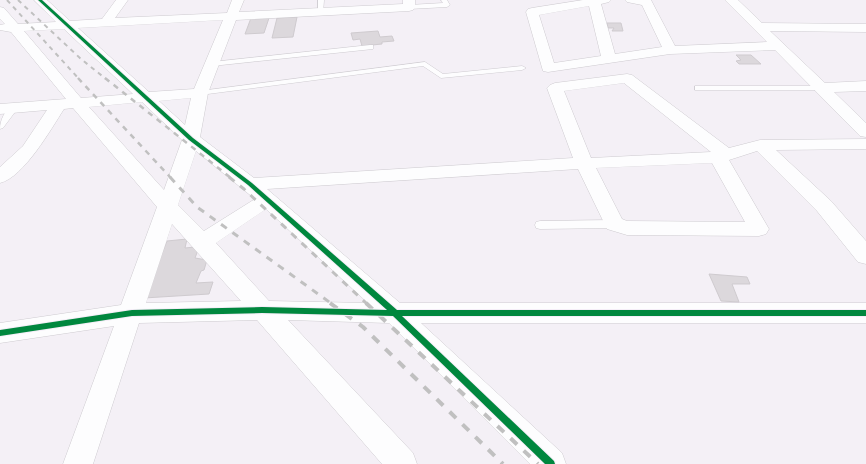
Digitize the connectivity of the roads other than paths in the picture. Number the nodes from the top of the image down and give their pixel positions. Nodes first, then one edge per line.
1 (40, 0) edge
2 (122, 0) edge
3 (238, 0) edge
4 (444, 0) edge
5 (631, 0) edge
6 (731, 0) edge
7 (599, 1) edge
8 (409, 3) edge
9 (321, 6) edge
10 (0, 11) edge
11 (232, 17) junction
12 (106, 23) junction
13 (68, 25) junction
14 (759, 27) junction
15 (7, 28) edge
16 (866, 28) edge
17 (778, 46) junction
18 (370, 47) dead end
19 (670, 50) junction
20 (609, 59) junction
21 (212, 64) junction
22 (522, 68) dead end
23 (866, 86) edge
24 (698, 88) dead end
25 (821, 88) junction
26 (200, 93) junction
27 (146, 98) junction
28 (67, 103) junction
29 (7, 108) edge
30 (0, 126) edge
31 (866, 132) edge
32 (191, 139) junction
33 (866, 144) edge
34 (760, 145) junction
35 (722, 156) junction
36 (584, 163) junction
37 (0, 177) edge
38 (250, 184) junction
39 (268, 199) junction
40 (167, 208) junction
41 (614, 224) junction
42 (540, 225) dead end
43 (202, 242) junction
44 (866, 256) edge
45 (262, 310) junction
46 (132, 313) junction
47 (395, 313) junction
48 (866, 313) edge
49 (0, 333) edge
50 (78, 464) edge
51 (402, 464) edge
52 (551, 464) edge

1 - 13 street
2 - 12 street
3 - 11 street
4 - 8 lane
5 - 19 street
6 - 14 street
7 - 20 street
7 - 20 street
8 - 9 street
9 - 11 street
10 - 15 street
11 - 12 street
11 - 21 street
12 - 13 street
13 - 15 street
13 - 27 street
14 - 16 street
14 - 17 street
15 - 28 street
17 - 19 street
17 - 25 street
18 - 21 lane
19 - 20 street
21 - 26 street
22 - 26 lane
23 - 25 street
24 - 25 lane
25 - 31 street
26 - 27 street
26 - 32 street
27 - 28 street
27 - 32 street
28 - 29 street
28 - 37 street
28 - 40 street
29 - 30 lane
32 - 38 street
32 - 40 street
33 - 34 street
34 - 35 street
34 - 44 street
35 - 36 street
35 - 36 street
35 - 41 street
36 - 38 street
36 - 41 street
38 - 39 street
39 - 43 street
39 - 47 street
40 - 43 street
40 - 46 street
41 - 42 lane
43 - 45 street
45 - 46 street
45 - 47 street
45 - 51 street
46 - 49 street
46 - 50 street
47 - 48 street
47 - 52 street

